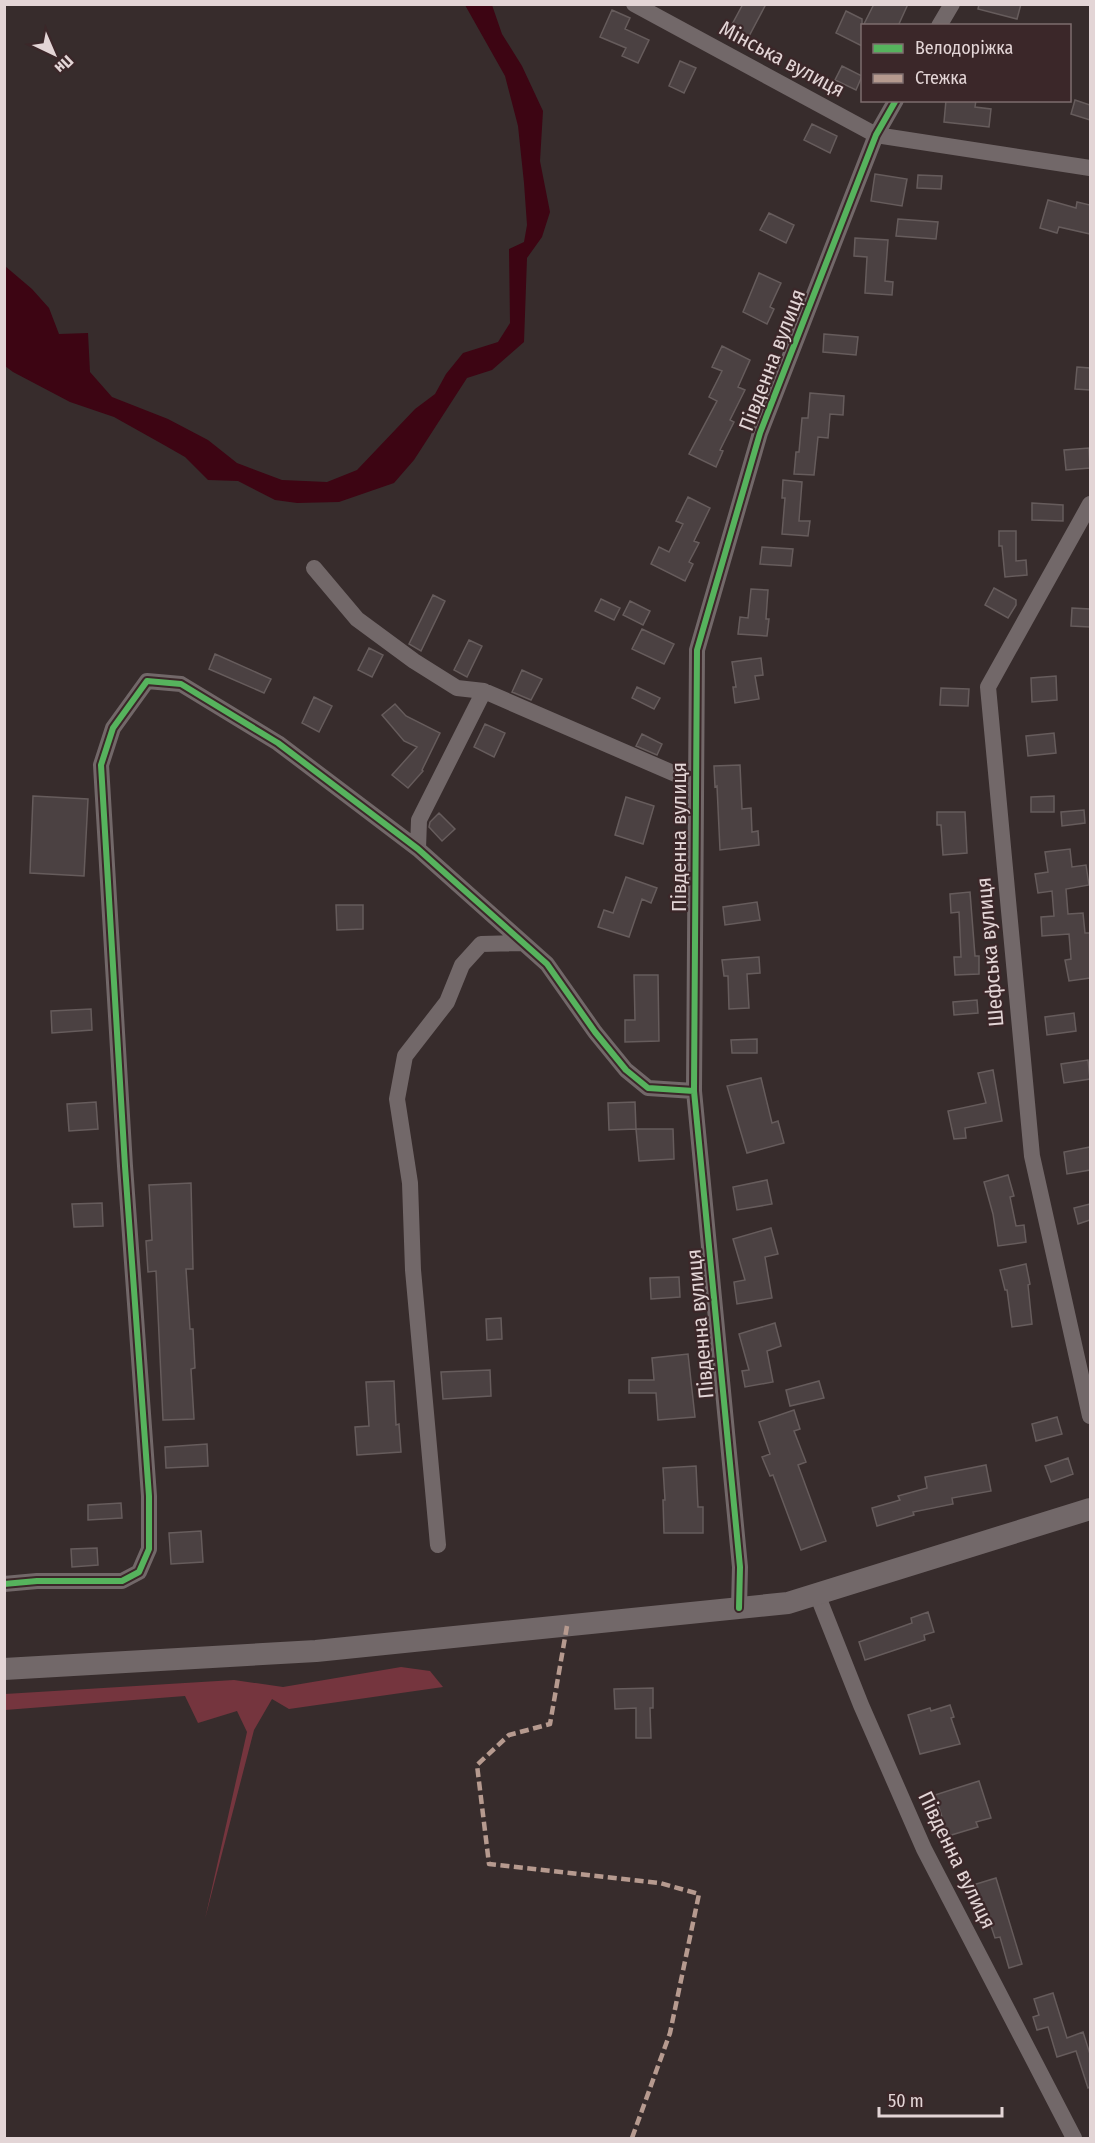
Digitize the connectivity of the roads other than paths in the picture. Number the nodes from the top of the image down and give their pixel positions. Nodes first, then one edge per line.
1 (634, 4) edge
2 (952, 4) edge
3 (940, 24) edge
4 (895, 102) edge
5 (876, 135) junction
6 (1090, 168) edge
7 (1090, 504) edge
8 (314, 568) dead end
9 (484, 691) junction
10 (696, 783) junction
11 (417, 849) junction
12 (524, 943) junction
13 (694, 1091) junction
14 (1090, 1416) edge
15 (1090, 1509) edge
16 (438, 1545) dead end
17 (4, 1584) edge
18 (817, 1594) junction
19 (739, 1608) junction
20 (4, 1669) edge
21 (1074, 2139) edge

1 - 5 street, Мінська вулиця
2 - 3 street
4 - 5 street, Південна вулиця
5 - 6 street, Мінська вулиця
5 - 10 street, Південна вулиця
7 - 14 street, Шефська вулиця
8 - 9 street
9 - 10 street
9 - 11 street
10 - 13 street, Південна вулиця
11 - 12 street
11 - 17 street
12 - 13 street
12 - 16 street
13 - 19 street, Південна вулиця
15 - 18 street
18 - 19 street
18 - 21 street, Південна вулиця
19 - 20 street

